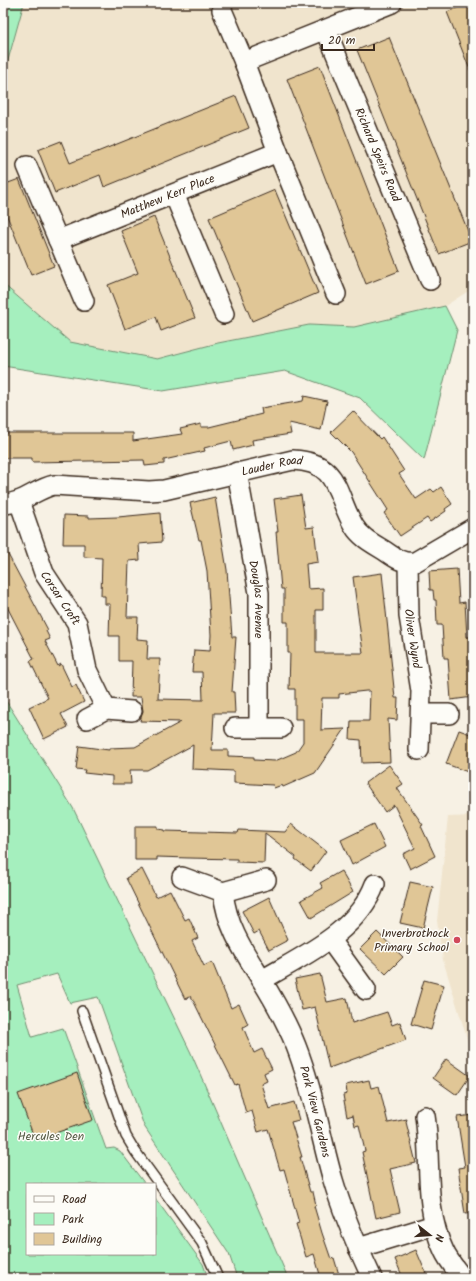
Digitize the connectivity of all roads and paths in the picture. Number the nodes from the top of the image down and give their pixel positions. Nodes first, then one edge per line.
1 (392, 3) edge
2 (222, 10) dead end
3 (326, 30) junction
4 (244, 62) junction
5 (278, 152) junction
6 (27, 166) dead end
7 (174, 194) junction
8 (58, 240) junction
9 (430, 280) dead end
10 (336, 294) dead end
11 (84, 301) dead end
12 (224, 314) dead end
13 (237, 472) junction
14 (11, 502) edge
15 (473, 528) edge
16 (408, 563) junction
17 (106, 709) junction
18 (132, 711) dead end
19 (421, 714) junction
20 (449, 714) dead end
21 (86, 720) dead end
22 (235, 728) dead end
23 (258, 728) junction
24 (281, 728) dead end
25 (420, 750) dead end
26 (182, 877) dead end
27 (266, 880) dead end
28 (375, 884) dead end
29 (223, 892) junction
30 (330, 940) junction
31 (262, 980) junction
32 (366, 990) dead end
33 (82, 1011) dead end
34 (425, 1116) dead end
35 (434, 1226) junction
36 (358, 1248) junction
37 (461, 1276) dead end
38 (218, 1278) edge
39 (372, 1278) edge

1 - 3 street
2 - 4 street
3 - 4 street
3 - 9 street, Richard Speirs Road
4 - 5 street
5 - 7 street, Matthew Kerr Place
5 - 10 street
6 - 8 street
7 - 8 street, Matthew Kerr Place
7 - 12 street
8 - 11 street
13 - 14 street, Lauder Road
13 - 16 street, Lauder Road
13 - 23 street, Douglas Avenue
14 - 17 street, Corsar Croft
15 - 16 street
16 - 19 street, Oliver Wynd
17 - 18 street
17 - 21 street
19 - 20 street
19 - 25 street, Oliver Wynd
22 - 23 street
23 - 24 street
26 - 29 street
27 - 29 street
28 - 30 street
29 - 31 street, Park View Gardens
30 - 31 street
30 - 32 street
31 - 36 street, Park View Gardens
33 - 38 lane
34 - 35 street
35 - 36 street
35 - 37 street
36 - 39 street, Park View Gardens

